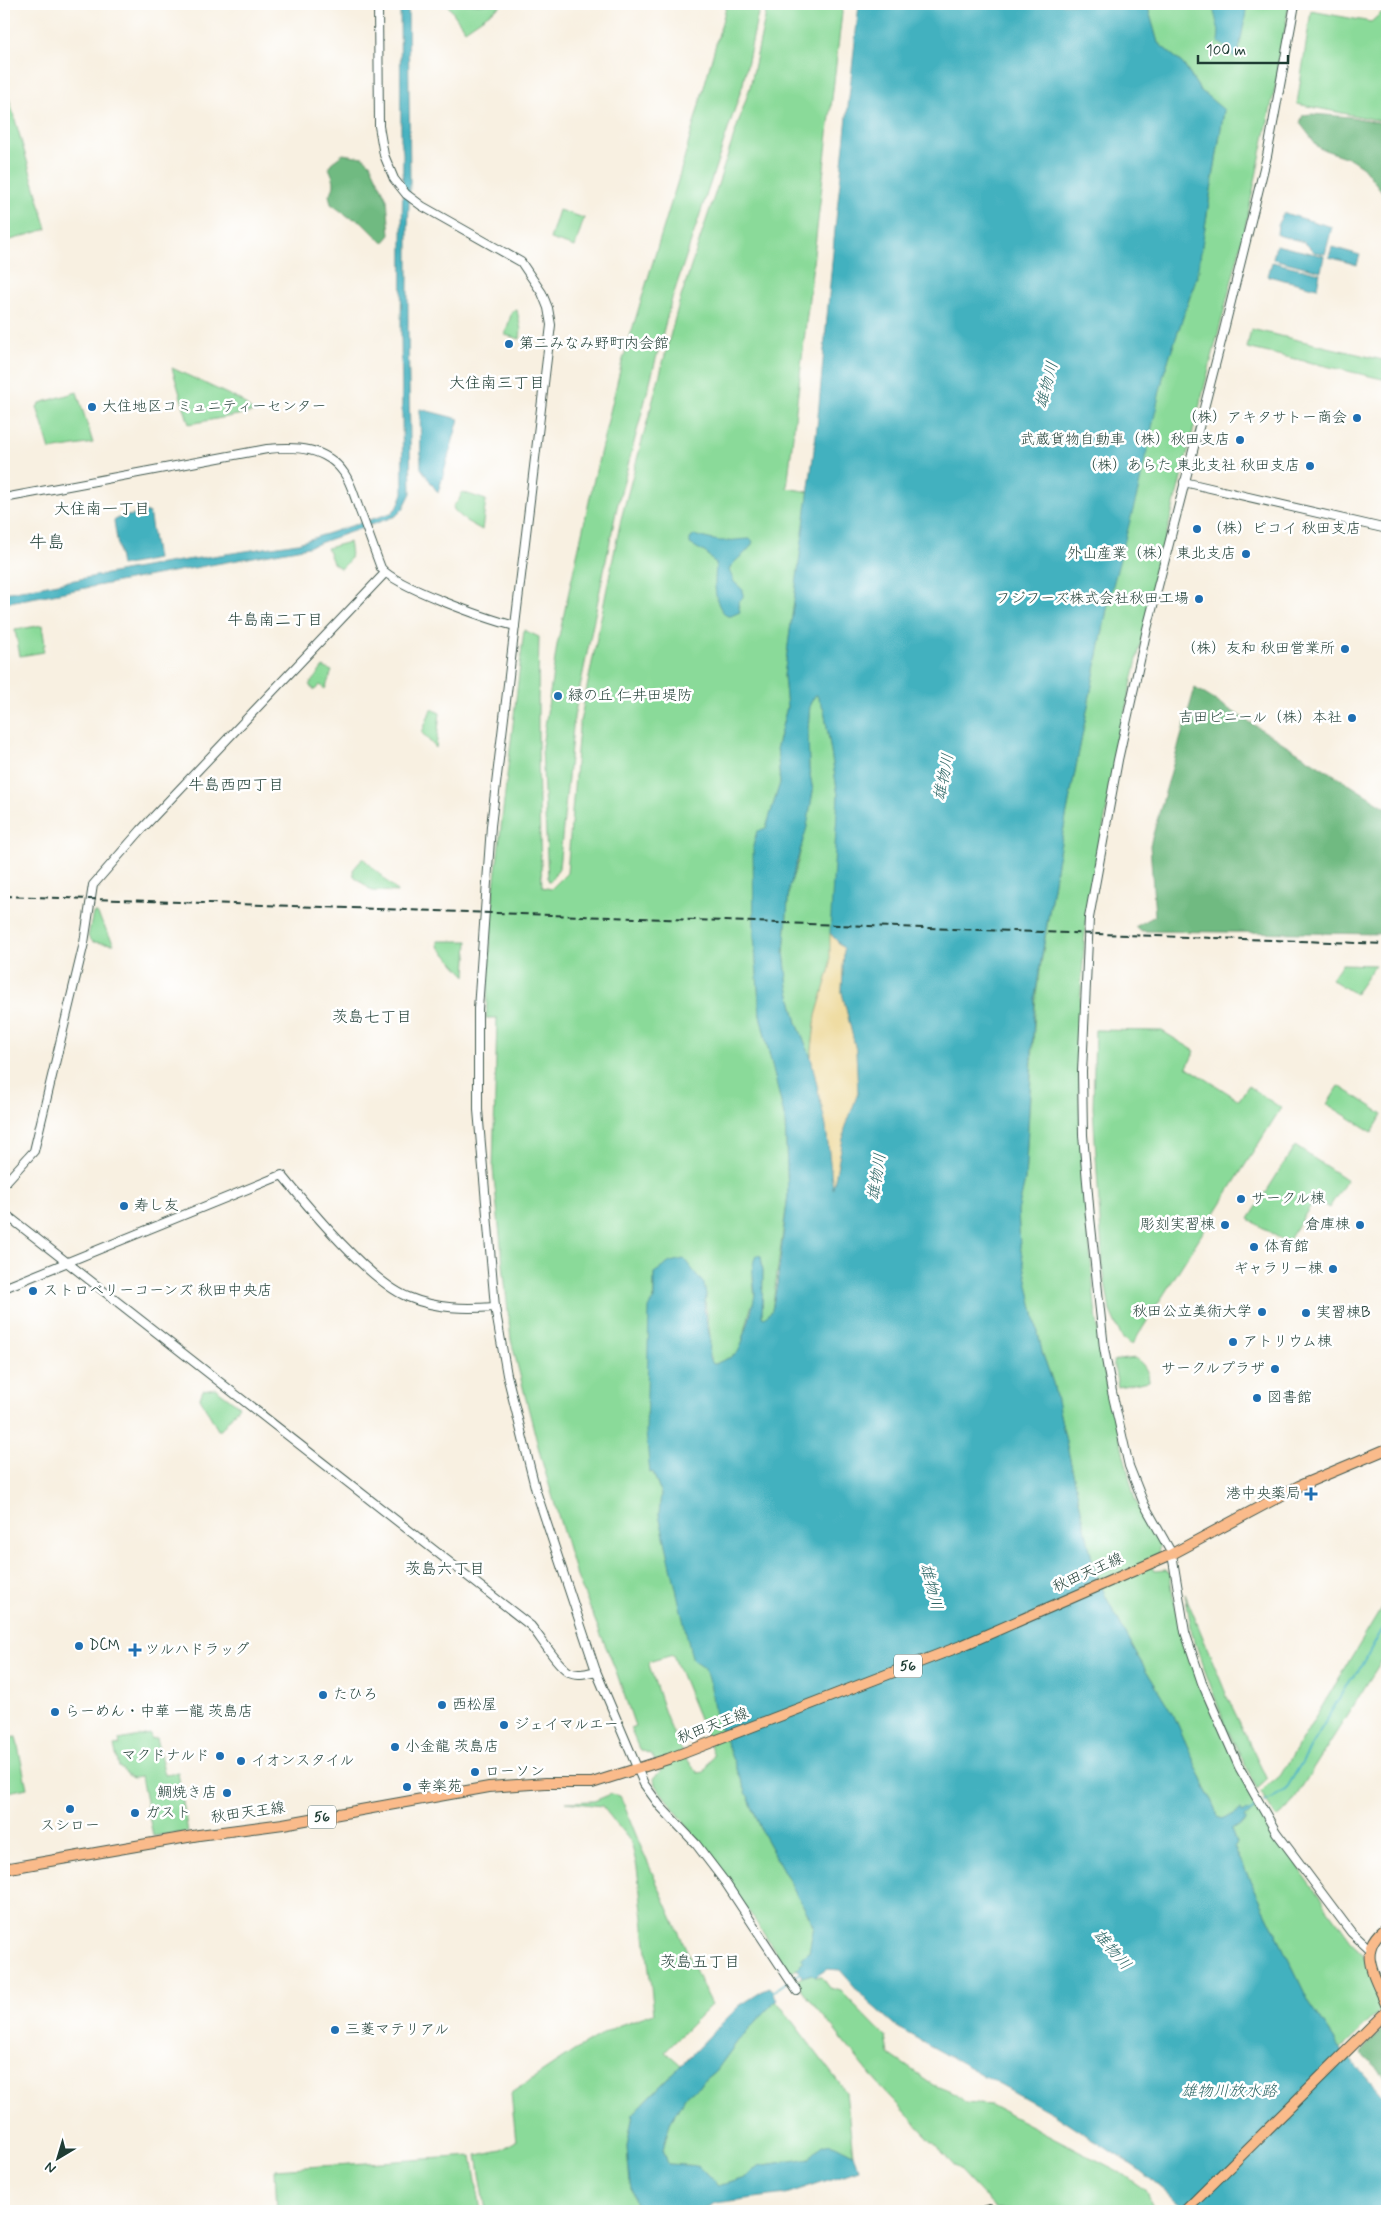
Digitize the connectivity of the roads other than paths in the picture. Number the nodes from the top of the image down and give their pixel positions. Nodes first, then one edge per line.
1 (378, 4) edge
2 (1295, 4) edge
3 (1184, 482) junction
4 (4, 498) edge
5 (1387, 529) edge
6 (385, 573) junction
7 (515, 626) junction
8 (4, 1184) edge
9 (4, 1213) edge
10 (65, 1262) junction
11 (4, 1288) edge
12 (495, 1307) junction
13 (1387, 1449) edge
14 (1172, 1554) junction
15 (596, 1671) junction
16 (639, 1769) junction
17 (4, 1869) edge
18 (1387, 1927) edge
19 (1369, 1949) junction
20 (797, 1992) dead end
21 (1386, 2011) edge
22 (985, 2211) edge
23 (993, 2211) edge
24 (1185, 2211) edge

1 - 7 street
2 - 3 street
3 - 5 street
3 - 14 street
4 - 6 street
6 - 7 street
6 - 8 street
7 - 12 street
9 - 10 street
10 - 11 street
10 - 12 street
10 - 15 street
12 - 15 street
13 - 14 main road, 秋田天王線 / 56
14 - 16 main road, 秋田天王線 / 56
14 - 19 street
15 - 16 street
16 - 17 main road, 秋田天王線 / 56
16 - 20 street
18 - 19 main road
19 - 21 main road
21 - 24 main road
22 - 23 main road

